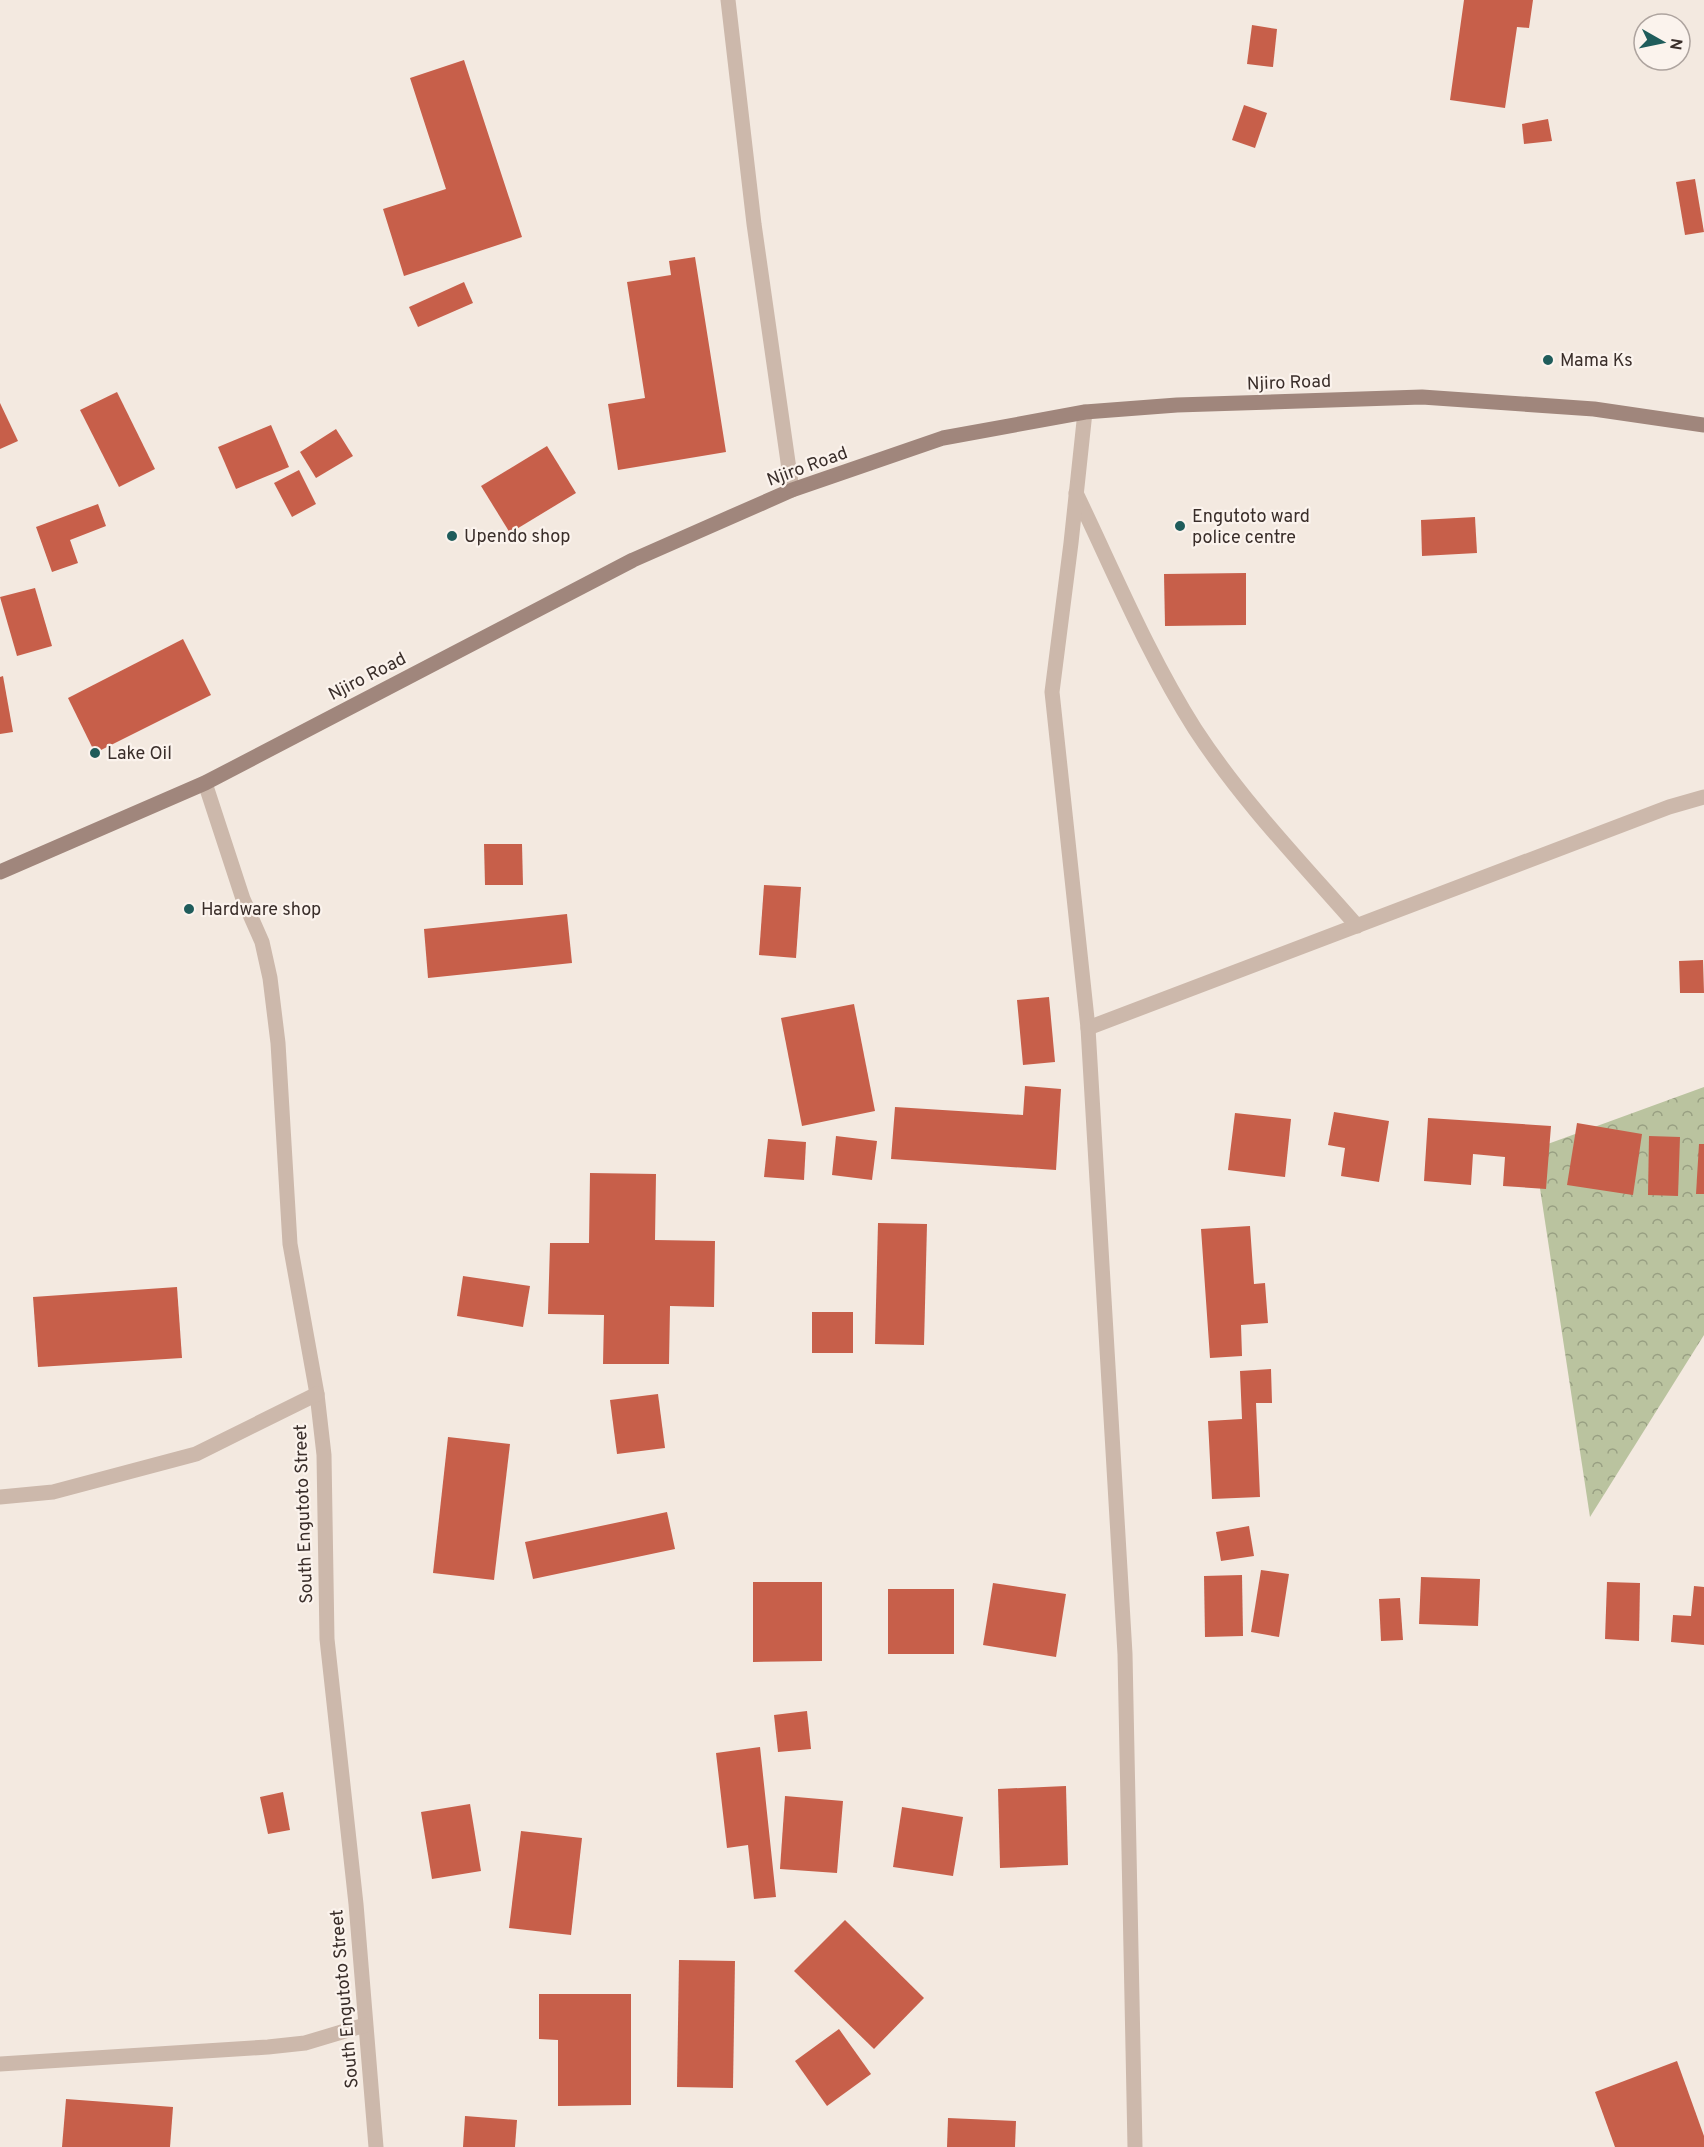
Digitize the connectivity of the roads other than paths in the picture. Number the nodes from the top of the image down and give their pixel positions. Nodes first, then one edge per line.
1 (728, 0) edge
2 (1085, 412) junction
3 (1704, 425) edge
4 (792, 490) junction
5 (1076, 493) junction
6 (205, 783) junction
7 (1704, 797) edge
8 (0, 872) edge
9 (1357, 926) junction
10 (1088, 1028) junction
11 (317, 1394) junction
12 (0, 1497) edge
13 (365, 2025) junction
14 (0, 2064) edge
15 (376, 2147) edge
16 (1135, 2147) edge

1 - 4 street
2 - 3 street, Njiro Road
2 - 4 street, Njiro Road
2 - 5 street
4 - 6 street, Njiro Road
5 - 9 street
5 - 10 street
6 - 8 street, Njiro Road
6 - 11 street, South Engutoto Street
7 - 9 street
9 - 10 street
10 - 16 street
11 - 12 street
11 - 13 street, South Engutoto Street
13 - 14 street
13 - 15 street, South Engutoto Street

